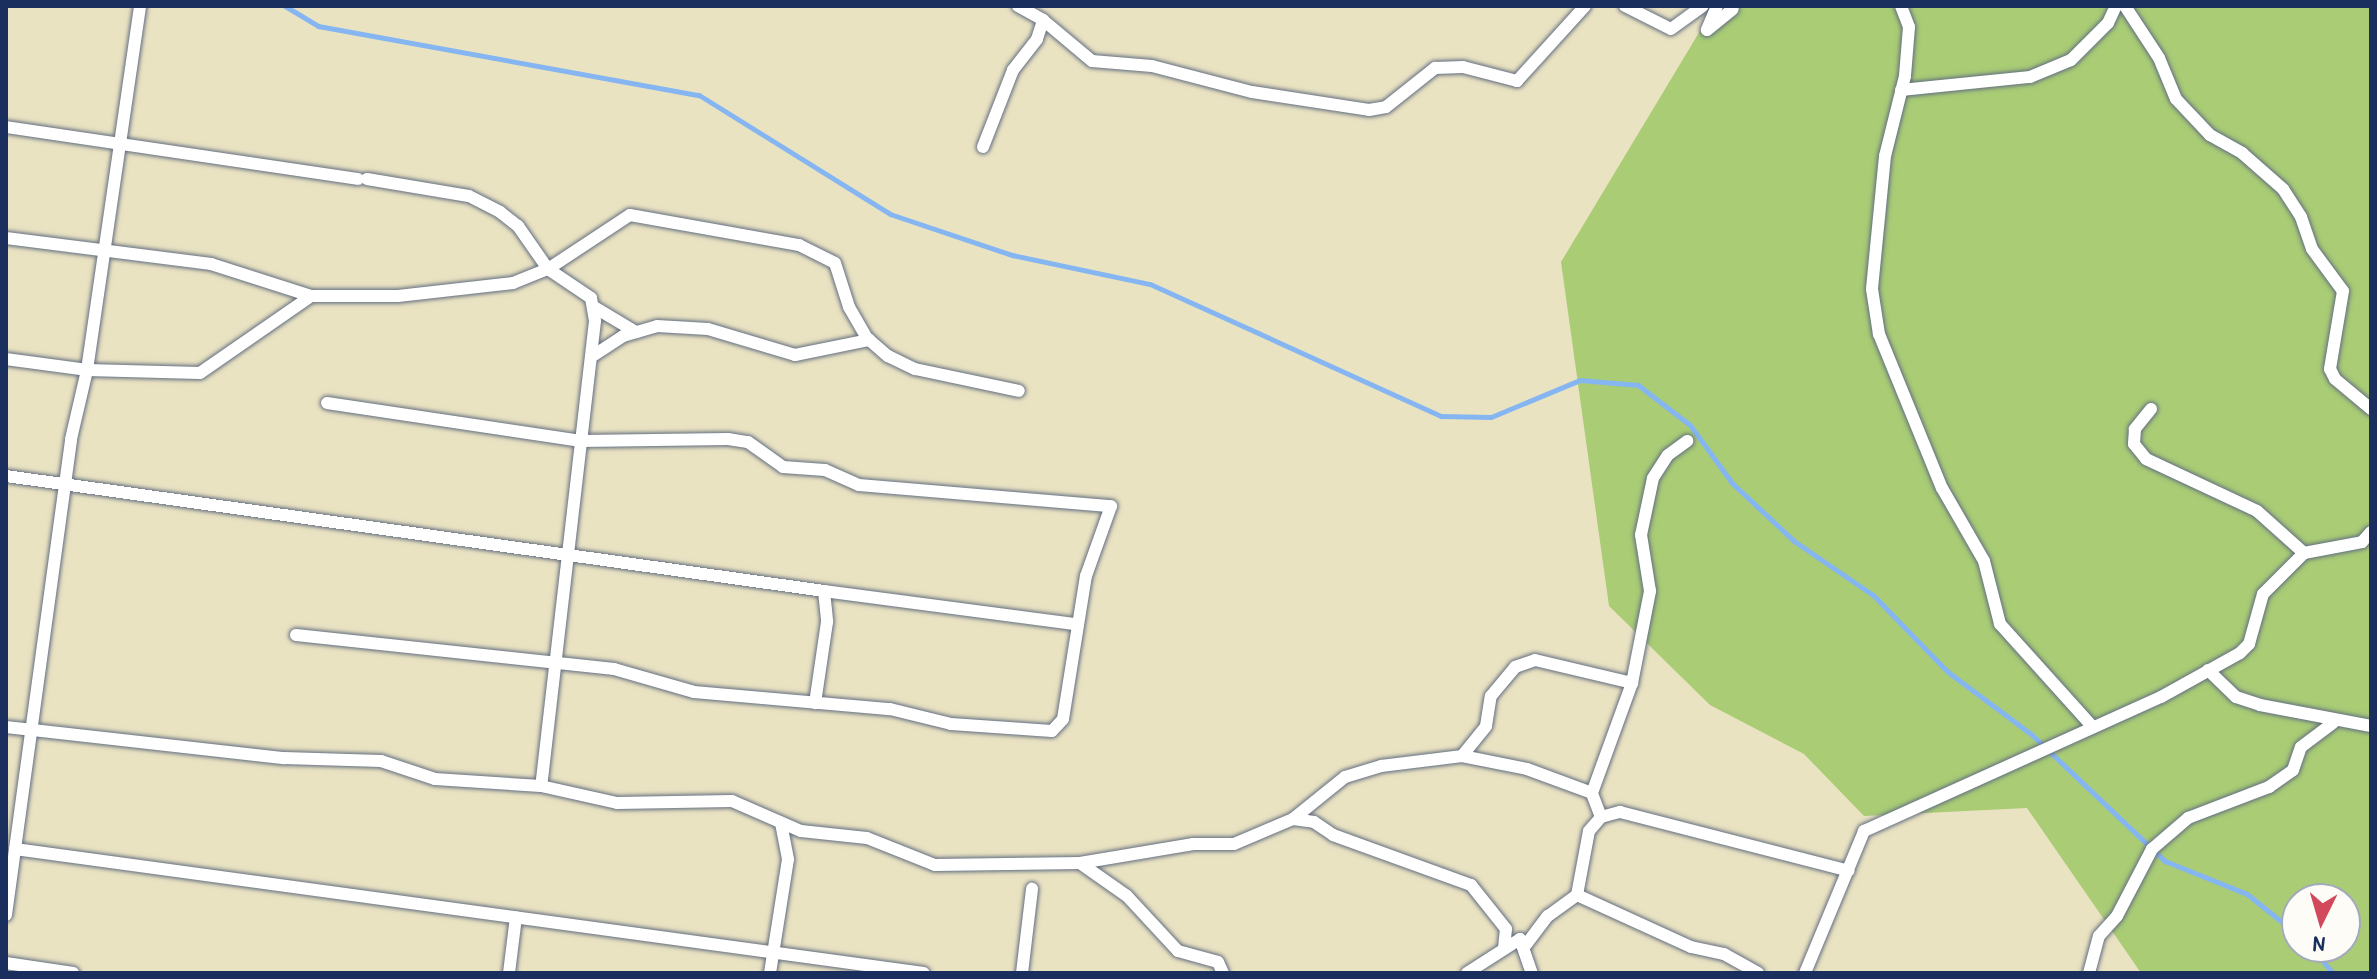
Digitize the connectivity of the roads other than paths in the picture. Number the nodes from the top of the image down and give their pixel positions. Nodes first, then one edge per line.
1 (140, 6) edge
2 (1018, 6) edge
3 (1585, 6) edge
4 (1625, 6) edge
5 (1660, 6) edge
6 (1703, 6) edge
7 (1717, 6) edge
8 (1901, 6) edge
9 (2116, 6) edge
10 (2125, 6) edge
11 (1733, 9) dead end
12 (1043, 20) junction
13 (1654, 20) junction
14 (1901, 90) junction
15 (6, 127) edge
16 (118, 141) junction
17 (983, 147) dead end
18 (6, 238) edge
19 (103, 251) junction
20 (548, 269) junction
21 (311, 296) junction
22 (594, 307) junction
23 (636, 332) junction
24 (869, 340) junction
25 (591, 357) junction
26 (6, 359) edge
27 (87, 370) junction
28 (1019, 391) dead end
29 (327, 403) dead end
30 (2151, 409) dead end
31 (2371, 409) edge
32 (581, 441) junction
33 (1687, 441) dead end
34 (6, 476) edge
35 (65, 483) junction
36 (2371, 532) edge
37 (568, 553) junction
38 (2304, 553) junction
39 (824, 591) junction
40 (1076, 624) junction
41 (296, 635) dead end
42 (555, 664) junction
43 (2208, 670) junction
44 (1632, 683) junction
45 (815, 703) junction
46 (2333, 723) junction
47 (2092, 726) junction
48 (2371, 726) edge
49 (6, 727) edge
50 (30, 730) junction
51 (1462, 756) junction
52 (541, 786) junction
53 (1592, 793) junction
54 (1601, 817) junction
55 (1293, 819) junction
56 (781, 823) junction
57 (15, 849) junction
58 (1080, 863) junction
59 (1849, 871) junction
60 (1032, 889) dead end
61 (1577, 895) junction
62 (6, 915) edge
63 (516, 917) junction
64 (1525, 946) junction
65 (1504, 948) junction
66 (772, 954) junction
67 (6, 963) edge
68 (73, 973) edge
69 (509, 973) edge
70 (770, 973) edge
71 (924, 973) edge
72 (1022, 973) edge
73 (1223, 973) edge
74 (1467, 973) edge
75 (1532, 973) edge
76 (1758, 973) edge
77 (1805, 973) edge
78 (2089, 973) edge

1 - 16 street
2 - 12 street
3 - 12 street
4 - 13 street
5 - 13 street
6 - 13 street
7 - 11 street
8 - 14 street
9 - 14 street
10 - 31 street
12 - 17 street
14 - 47 street
15 - 16 street
16 - 19 street
16 - 20 street
18 - 19 street
19 - 21 street
19 - 27 street
20 - 21 street
20 - 22 street
20 - 24 street
21 - 27 street
22 - 23 street
22 - 25 street
23 - 24 street
23 - 25 street
24 - 28 street
25 - 32 street
26 - 27 street
27 - 35 street
29 - 32 street
30 - 38 street
32 - 37 street
32 - 40 street
33 - 44 street
34 - 35 street
35 - 37 street
35 - 50 street
36 - 38 street
37 - 39 street
37 - 42 street
38 - 43 street
39 - 40 street
39 - 45 street
40 - 45 street
41 - 42 street
42 - 45 street
42 - 52 street
43 - 46 street
43 - 47 street
44 - 51 street
44 - 53 street
46 - 48 street
46 - 78 street
47 - 59 street
49 - 50 street
50 - 52 street
50 - 57 street
51 - 53 street
51 - 55 street
52 - 56 street
53 - 54 street
54 - 59 street
54 - 61 street
55 - 58 street
55 - 65 street
56 - 58 street
56 - 66 street
57 - 62 street
57 - 63 street
58 - 73 street
59 - 77 street
60 - 72 street
61 - 64 street
61 - 76 street
63 - 66 street
63 - 69 street
64 - 65 street
64 - 75 street
65 - 74 street
66 - 70 street
66 - 71 street
67 - 68 street

